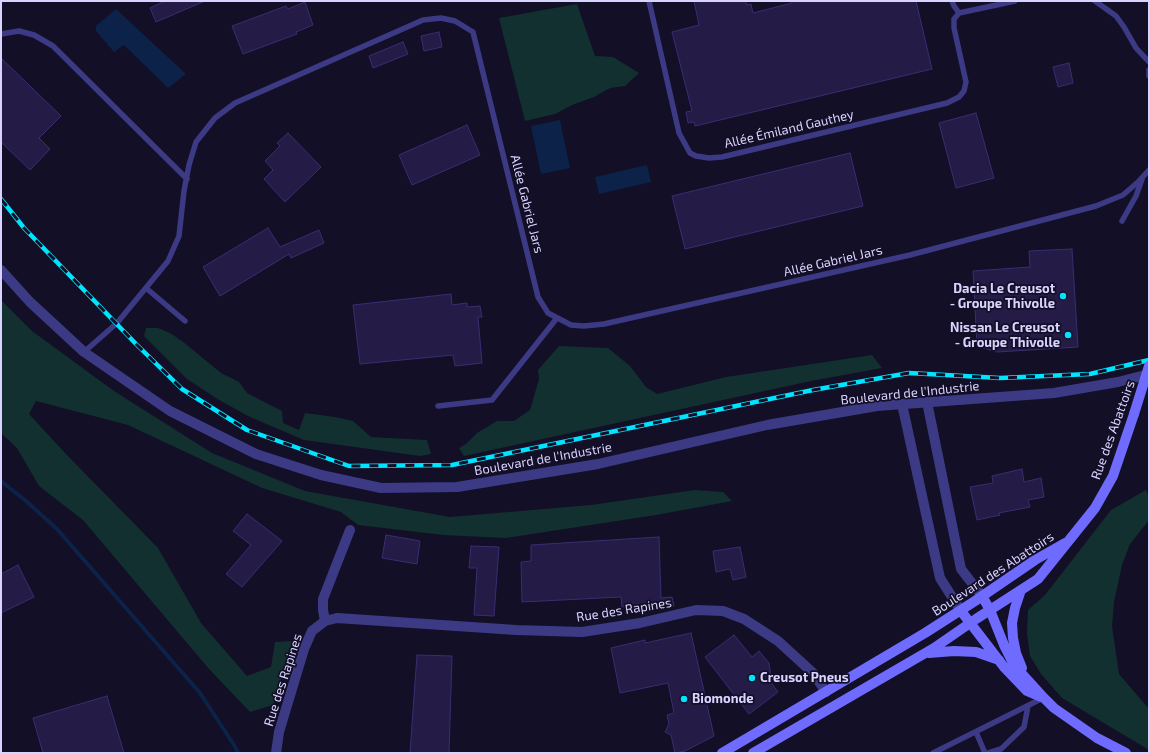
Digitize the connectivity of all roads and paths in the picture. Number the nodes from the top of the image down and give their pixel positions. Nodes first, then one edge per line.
1 (649, 1) edge
2 (952, 1) edge
3 (1015, 1) edge
4 (1095, 1) edge
5 (959, 13) junction
6 (1, 34) edge
7 (1149, 62) edge
8 (1149, 70) edge
9 (1149, 76) edge
10 (1149, 170) edge
11 (1143, 177) junction
12 (187, 179) junction
13 (1122, 221) dead end
14 (1, 270) edge
15 (146, 288) junction
16 (557, 318) junction
17 (185, 321) dead end
18 (84, 352) junction
19 (1149, 366) edge
20 (1149, 374) edge
21 (927, 402) junction
22 (902, 404) junction
23 (438, 406) dead end
24 (350, 530) dead end
25 (1070, 540) junction
26 (1022, 590) junction
27 (982, 596) junction
28 (990, 610) junction
29 (961, 611) junction
30 (325, 621) junction
31 (970, 623) junction
32 (926, 653) junction
33 (999, 660) junction
34 (1027, 680) junction
35 (826, 692) junction
36 (1044, 698) junction
37 (1028, 706) junction
38 (976, 732) junction
39 (276, 753) edge
40 (722, 753) edge
41 (753, 753) edge
42 (933, 753) edge
43 (987, 753) edge
44 (1126, 753) edge

1 - 5 lane, Allée Émiland Gauthey
2 - 5 lane
3 - 5 lane
4 - 7 lane
6 - 12 lane
8 - 9 lane
10 - 11 lane, Allée Gabriel Jars
11 - 13 lane
11 - 16 lane, Allée Gabriel Jars
12 - 15 lane, Allée Gabriel Jars
12 - 16 lane, Allée Gabriel Jars
14 - 18 street, Boulevard de l'Industrie
15 - 17 lane
15 - 18 lane, Allée Gabriel Jars
16 - 23 lane
18 - 22 street, Boulevard de l'Industrie
19 - 25 street, Rue des Abattoirs, bridge
20 - 21 street, Boulevard de l'Industrie
21 - 22 street, Boulevard de l'Industrie
21 - 27 street
22 - 29 street
24 - 30 street
25 - 26 street, Boulevard des Abattoirs
25 - 27 street, Boulevard des Abattoirs
26 - 28 street, Boulevard des Abattoirs
26 - 34 street
27 - 28 street
27 - 29 street, Boulevard des Abattoirs
28 - 31 street, Boulevard des Abattoirs
28 - 34 street
29 - 31 street
29 - 35 street, Boulevard des Abattoirs
30 - 35 street, Rue des Rapines
30 - 39 street, Rue des Rapines
31 - 32 street, Boulevard des Abattoirs
31 - 33 street
32 - 33 street
32 - 41 street, Boulevard des Abattoirs
33 - 36 street
34 - 36 street
35 - 40 street, Boulevard des Abattoirs
36 - 37 lane
36 - 44 street
37 - 38 lane
37 - 43 lane
38 - 42 lane
38 - 43 lane

